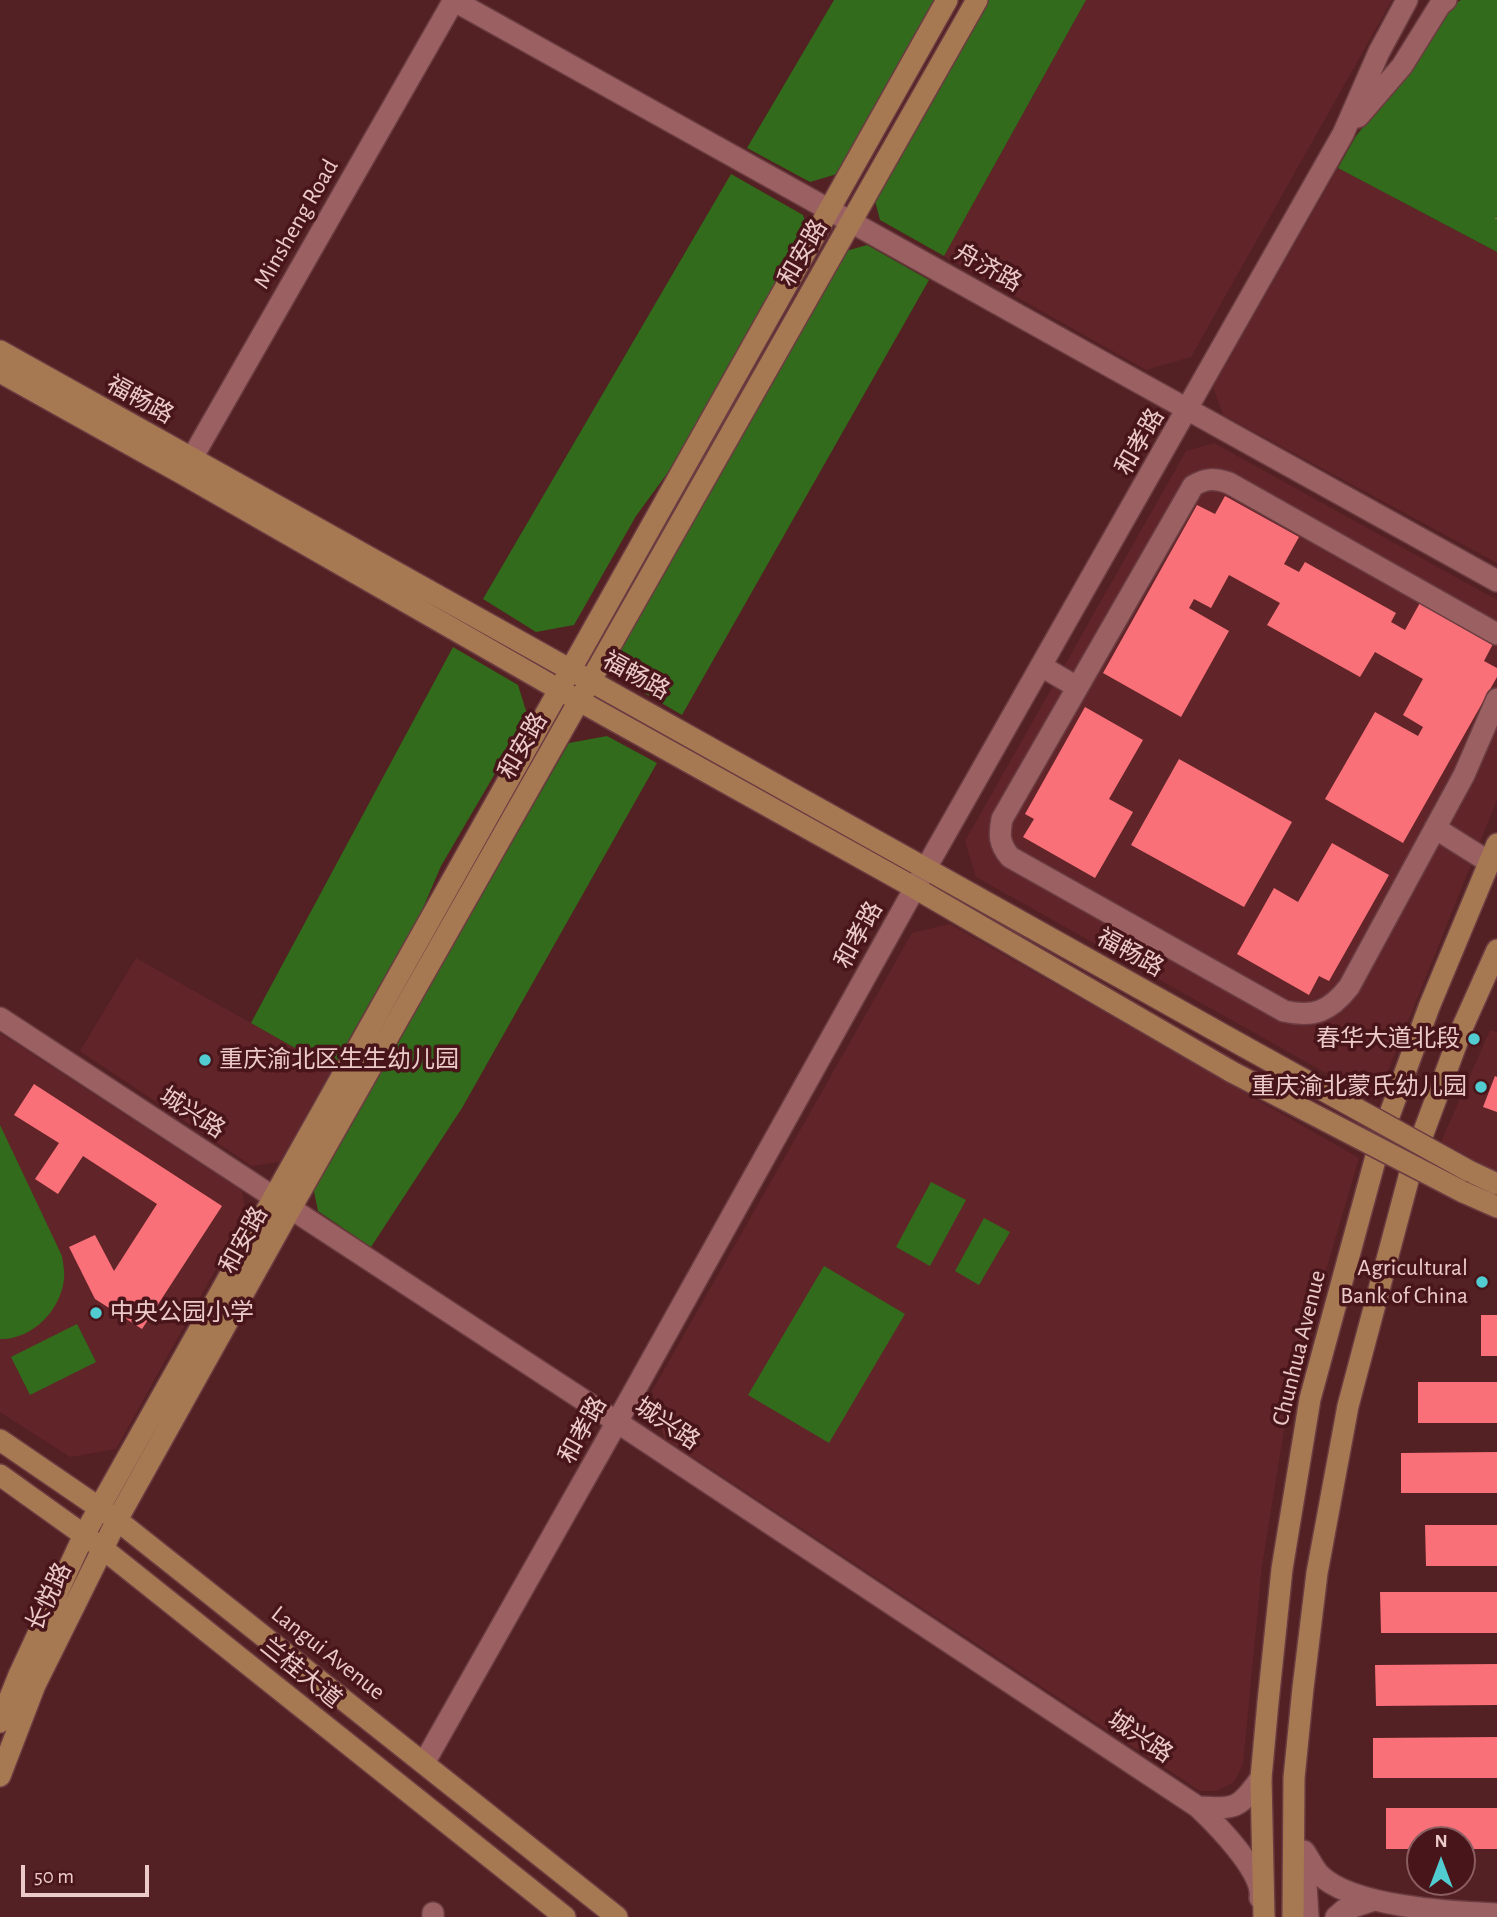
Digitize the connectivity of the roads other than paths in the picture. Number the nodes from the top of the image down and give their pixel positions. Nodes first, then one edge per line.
1 (454, 0) edge
2 (947, 0) edge
3 (977, 0) edge
4 (1407, 0) edge
5 (1446, 0) edge
6 (1343, 134) junction
7 (831, 209) junction
8 (852, 221) junction
9 (0, 352) edge
10 (0, 372) edge
11 (1188, 411) junction
12 (188, 466) junction
13 (1497, 581) edge
14 (1497, 634) edge
15 (1041, 667) junction
16 (570, 669) junction
17 (591, 681) junction
18 (1077, 687) junction
19 (558, 689) junction
20 (1497, 699) edge
21 (579, 700) junction
22 (1435, 828) junction
23 (1493, 853) edge
24 (926, 868) junction
25 (915, 888) junction
26 (1497, 950) edge
27 (0, 1018) edge
28 (1497, 1184) edge
29 (272, 1197) junction
30 (1497, 1207) edge
31 (291, 1208) junction
32 (617, 1422) junction
33 (0, 1440) edge
34 (0, 1475) edge
35 (108, 1514) junction
36 (84, 1535) junction
37 (102, 1548) junction
38 (0, 1722) edge
39 (424, 1763) junction
40 (0, 1776) edge
41 (1261, 1778) junction
42 (1294, 1778) junction
43 (1198, 1807) junction
44 (1304, 1851) junction
45 (1262, 1889) junction
46 (1374, 1900) junction
47 (1497, 1914) edge
48 (565, 1917) edge
49 (617, 1917) edge
50 (1258, 1917) edge
51 (1264, 1917) edge
52 (1293, 1917) edge
53 (1308, 1917) edge
54 (1336, 1917) edge

1 - 7 street, 舟济路
1 - 12 street, Minsheng Road
2 - 7 main road, 和安路
3 - 8 main road, 和安路
4 - 6 street
5 - 6 street
6 - 11 street, 和孝路
7 - 8 street, 舟济路
7 - 16 main road, 和安路
8 - 11 street, 舟济路
8 - 17 main road, 和安路
9 - 12 main road, 福畅路
10 - 12 main road, 福畅路
11 - 13 street, 舟济路
11 - 15 street, 和孝路
12 - 16 main road, 福畅路
12 - 19 main road, 福畅路
14 - 18 street
15 - 18 street
15 - 24 street, 和孝路
16 - 17 main road, 福畅路
16 - 19 main road, 和安路
17 - 21 main road, 和安路
17 - 24 main road, 福畅路
18 - 22 street
19 - 21 main road, 福畅路
19 - 29 main road, 和安路
20 - 22 street
21 - 25 main road, 福畅路
21 - 31 main road, 和安路
22 - 23 street
23 - 41 main road, Chunhua Avenue
24 - 25 street, 和孝路
24 - 28 main road, 福畅路, bridge
25 - 30 main road, 福畅路, bridge
25 - 32 street, 和孝路
26 - 42 main road
27 - 29 street, 城兴路
29 - 31 street, 城兴路
29 - 35 main road, 和安路
31 - 32 street, 城兴路
31 - 35 main road, 和安路
32 - 39 street, 和孝路
32 - 43 street, 城兴路
33 - 35 main road, Langui Avenue
34 - 36 main road, 兰桂大道
35 - 36 main road, 长悦路
35 - 37 main road, 长悦路
35 - 39 main road, Langui Avenue
36 - 37 main road, 兰桂大道
36 - 38 main road, 长悦路
37 - 40 main road, 长悦路
37 - 48 main road, 兰桂大道
39 - 49 main road, Langui Avenue
41 - 43 street
41 - 45 main road, Chunhua Avenue
42 - 44 street
42 - 52 main road
43 - 45 street, 城兴路
44 - 46 street
44 - 53 street
45 - 50 street, Chunhua Avenue
45 - 51 main road, Chunhua Avenue
46 - 47 street
46 - 54 street

